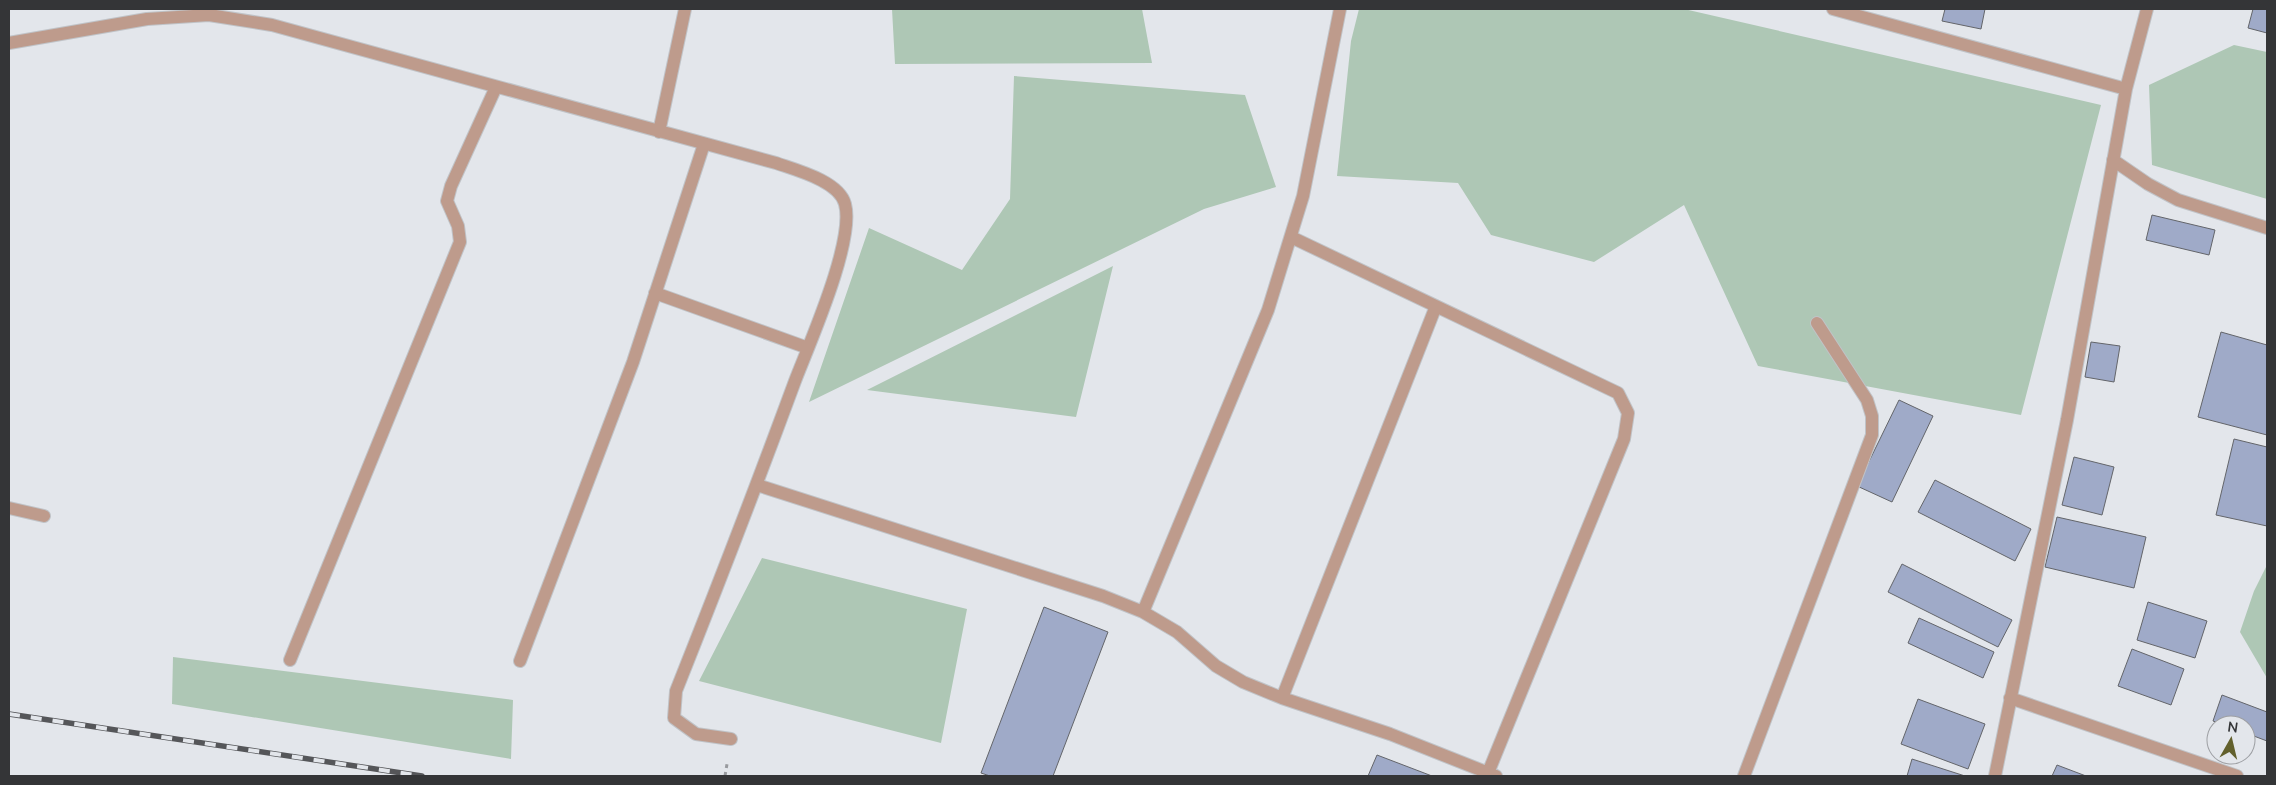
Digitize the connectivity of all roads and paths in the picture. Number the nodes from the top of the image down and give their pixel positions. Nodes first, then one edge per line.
1 (685, 9) edge
2 (1340, 9) edge
3 (1834, 9) edge
4 (2147, 9) edge
5 (9, 44) edge
6 (496, 87) junction
7 (2126, 89) junction
8 (659, 132) junction
9 (704, 144) junction
10 (2113, 160) junction
11 (2267, 228) edge
12 (1291, 237) junction
13 (655, 293) junction
14 (1436, 306) junction
15 (1816, 323) dead end
16 (808, 348) junction
17 (757, 485) junction
18 (9, 508) edge
19 (44, 516) dead end
20 (1143, 612) junction
21 (290, 660) dead end
22 (520, 661) dead end
23 (1282, 698) junction
24 (2010, 698) junction
25 (732, 739) dead end
26 (1492, 774) edge
27 (1744, 776) edge
28 (1995, 776) edge
29 (2237, 776) edge

1 - 8 street
2 - 12 street
3 - 7 street
4 - 7 street
5 - 6 street
6 - 8 street
6 - 21 street
7 - 10 street
8 - 9 street
9 - 13 street
9 - 16 street
10 - 11 street
10 - 24 street
12 - 14 street
12 - 20 street
13 - 16 street
13 - 22 street
14 - 23 street
14 - 26 street
15 - 27 street
16 - 17 street
17 - 20 street
17 - 25 street
18 - 19 street
20 - 23 street
23 - 26 street
24 - 28 street
24 - 29 street

